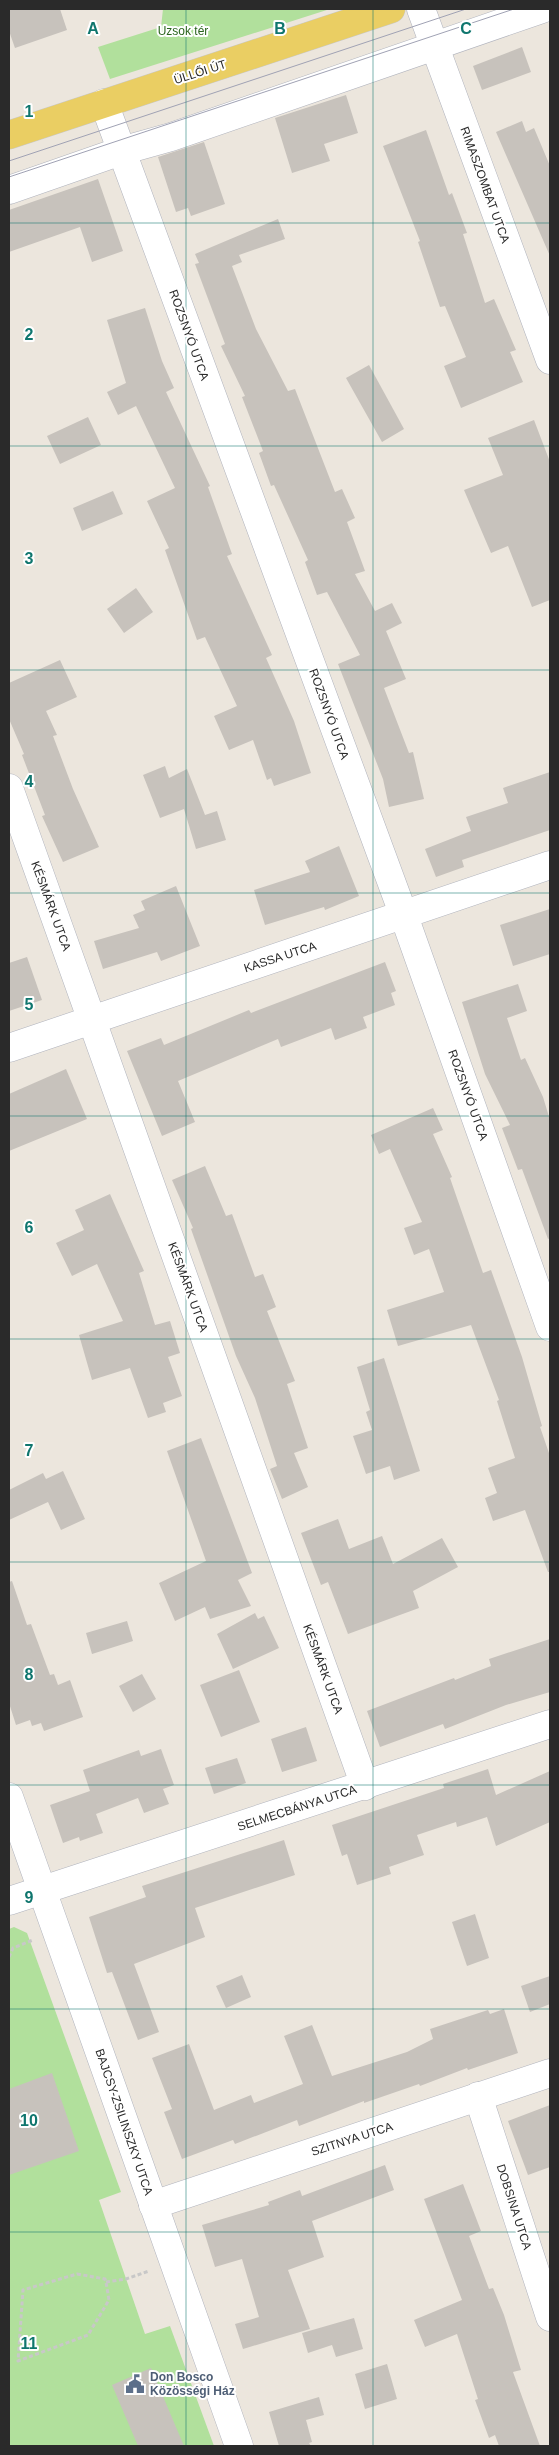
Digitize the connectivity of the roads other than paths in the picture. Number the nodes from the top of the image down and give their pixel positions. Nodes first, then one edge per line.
1 (422, 9) edge
2 (542, 9) edge
3 (385, 10) edge
4 (435, 46) junction
5 (104, 103) junction
6 (9, 135) edge
7 (121, 151) junction
8 (9, 190) edge
9 (550, 360) edge
10 (9, 788) edge
11 (550, 865) edge
12 (404, 916) junction
13 (93, 1019) junction
14 (9, 1048) edge
15 (550, 1327) edge
16 (550, 1724) edge
17 (365, 1786) junction
18 (9, 1797) edge
19 (43, 1891) junction
20 (9, 1901) edge
21 (550, 2073) edge
22 (478, 2096) junction
23 (153, 2205) junction
24 (550, 2317) edge
25 (239, 2446) edge

1 - 4 street, RIMASZOMBAT UTCA
2 - 4 street
3 - 5 main road, ÜLLŐI ÚT
4 - 7 street
4 - 9 street, RIMASZOMBAT UTCA
5 - 6 main road, ÜLLŐI ÚT
5 - 7 street, ROZSNYÓ UTCA
7 - 8 street
7 - 12 street, ROZSNYÓ UTCA
10 - 13 street, KÉSMÁRK UTCA
11 - 12 street, KASSA UTCA
12 - 13 street, KASSA UTCA
12 - 15 street, ROZSNYÓ UTCA
13 - 14 street, KASSA UTCA
13 - 17 street, KÉSMÁRK UTCA
16 - 17 street, SELMECBÁNYA UTCA
17 - 19 street, SELMECBÁNYA UTCA
18 - 19 street, BAJCSY-ZSILINSZKY UTCA
19 - 20 street, SELMECBÁNYA UTCA
19 - 23 street, BAJCSY-ZSILINSZKY UTCA
21 - 22 street, SZITNYA UTCA
22 - 23 street, SZITNYA UTCA
22 - 24 street, DOBSINA UTCA
23 - 25 street, BAJCSY-ZSILINSZKY UTCA

